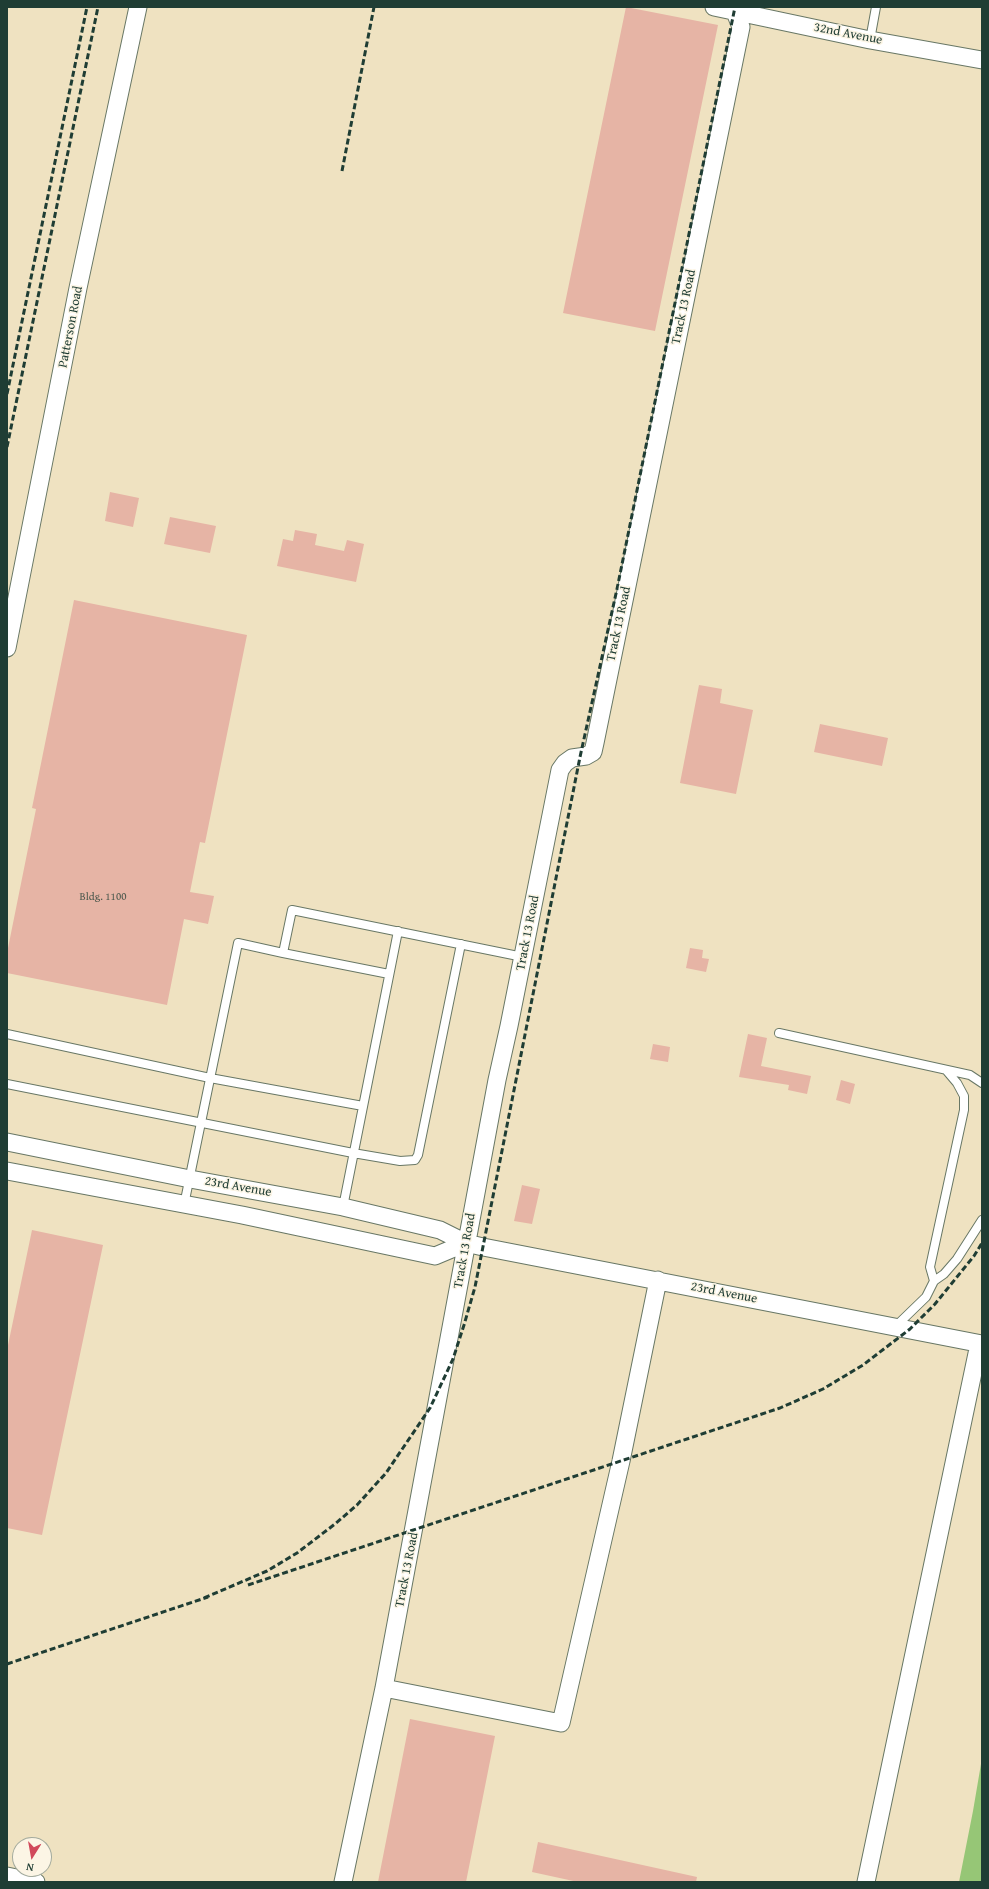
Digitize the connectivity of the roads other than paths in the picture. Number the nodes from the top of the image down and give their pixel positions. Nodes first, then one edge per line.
1 (138, 7) edge
2 (714, 7) edge
3 (876, 7) edge
4 (734, 9) edge
5 (768, 12) edge
6 (870, 40) junction
7 (982, 60) edge
8 (7, 648) edge
9 (398, 931) junction
10 (460, 944) junction
11 (283, 954) junction
12 (523, 957) junction
13 (389, 974) junction
14 (779, 1033) dead end
15 (7, 1034) edge
16 (946, 1070) junction
17 (210, 1078) junction
18 (982, 1083) edge
19 (7, 1084) edge
20 (362, 1106) junction
21 (201, 1124) junction
22 (7, 1142) edge
23 (353, 1153) junction
24 (7, 1171) edge
25 (190, 1179) junction
26 (184, 1205) junction
27 (343, 1207) junction
28 (982, 1220) edge
29 (466, 1243) junction
30 (658, 1280) junction
31 (934, 1281) junction
32 (896, 1326) junction
33 (980, 1344) edge
34 (975, 1402) edge
35 (384, 1688) junction
36 (7, 1876) edge
37 (36, 1882) edge
38 (343, 1882) edge
39 (866, 1882) edge

1 - 8 street, Patterson Road
2 - 4 street, 32nd Avenue
3 - 6 lane
4 - 5 street, 32nd Avenue
4 - 12 street, Track 13 Road
5 - 6 street, 32nd Avenue
6 - 7 street, 32nd Avenue
9 - 10 lane
9 - 11 lane
9 - 13 lane
10 - 12 lane
10 - 23 lane
11 - 13 lane
11 - 17 lane
12 - 29 street, Track 13 Road
13 - 20 lane
14 - 16 lane
15 - 17 lane
16 - 18 lane
16 - 31 lane
17 - 20 lane
17 - 21 lane
19 - 21 lane
20 - 23 lane
21 - 23 lane
21 - 25 lane
22 - 25 street, 23rd Avenue
23 - 27 lane
24 - 26 street, 23rd Avenue
25 - 26 lane
25 - 27 street, 23rd Avenue
26 - 29 street, 23rd Avenue
27 - 29 street, 23rd Avenue
28 - 31 lane
29 - 30 street, 23rd Avenue
29 - 35 street, Track 13 Road
30 - 32 street, 23rd Avenue
30 - 35 street
31 - 32 lane
32 - 33 street, 23rd Avenue
33 - 34 street
34 - 39 street
35 - 38 street, Track 13 Road
36 - 37 street

